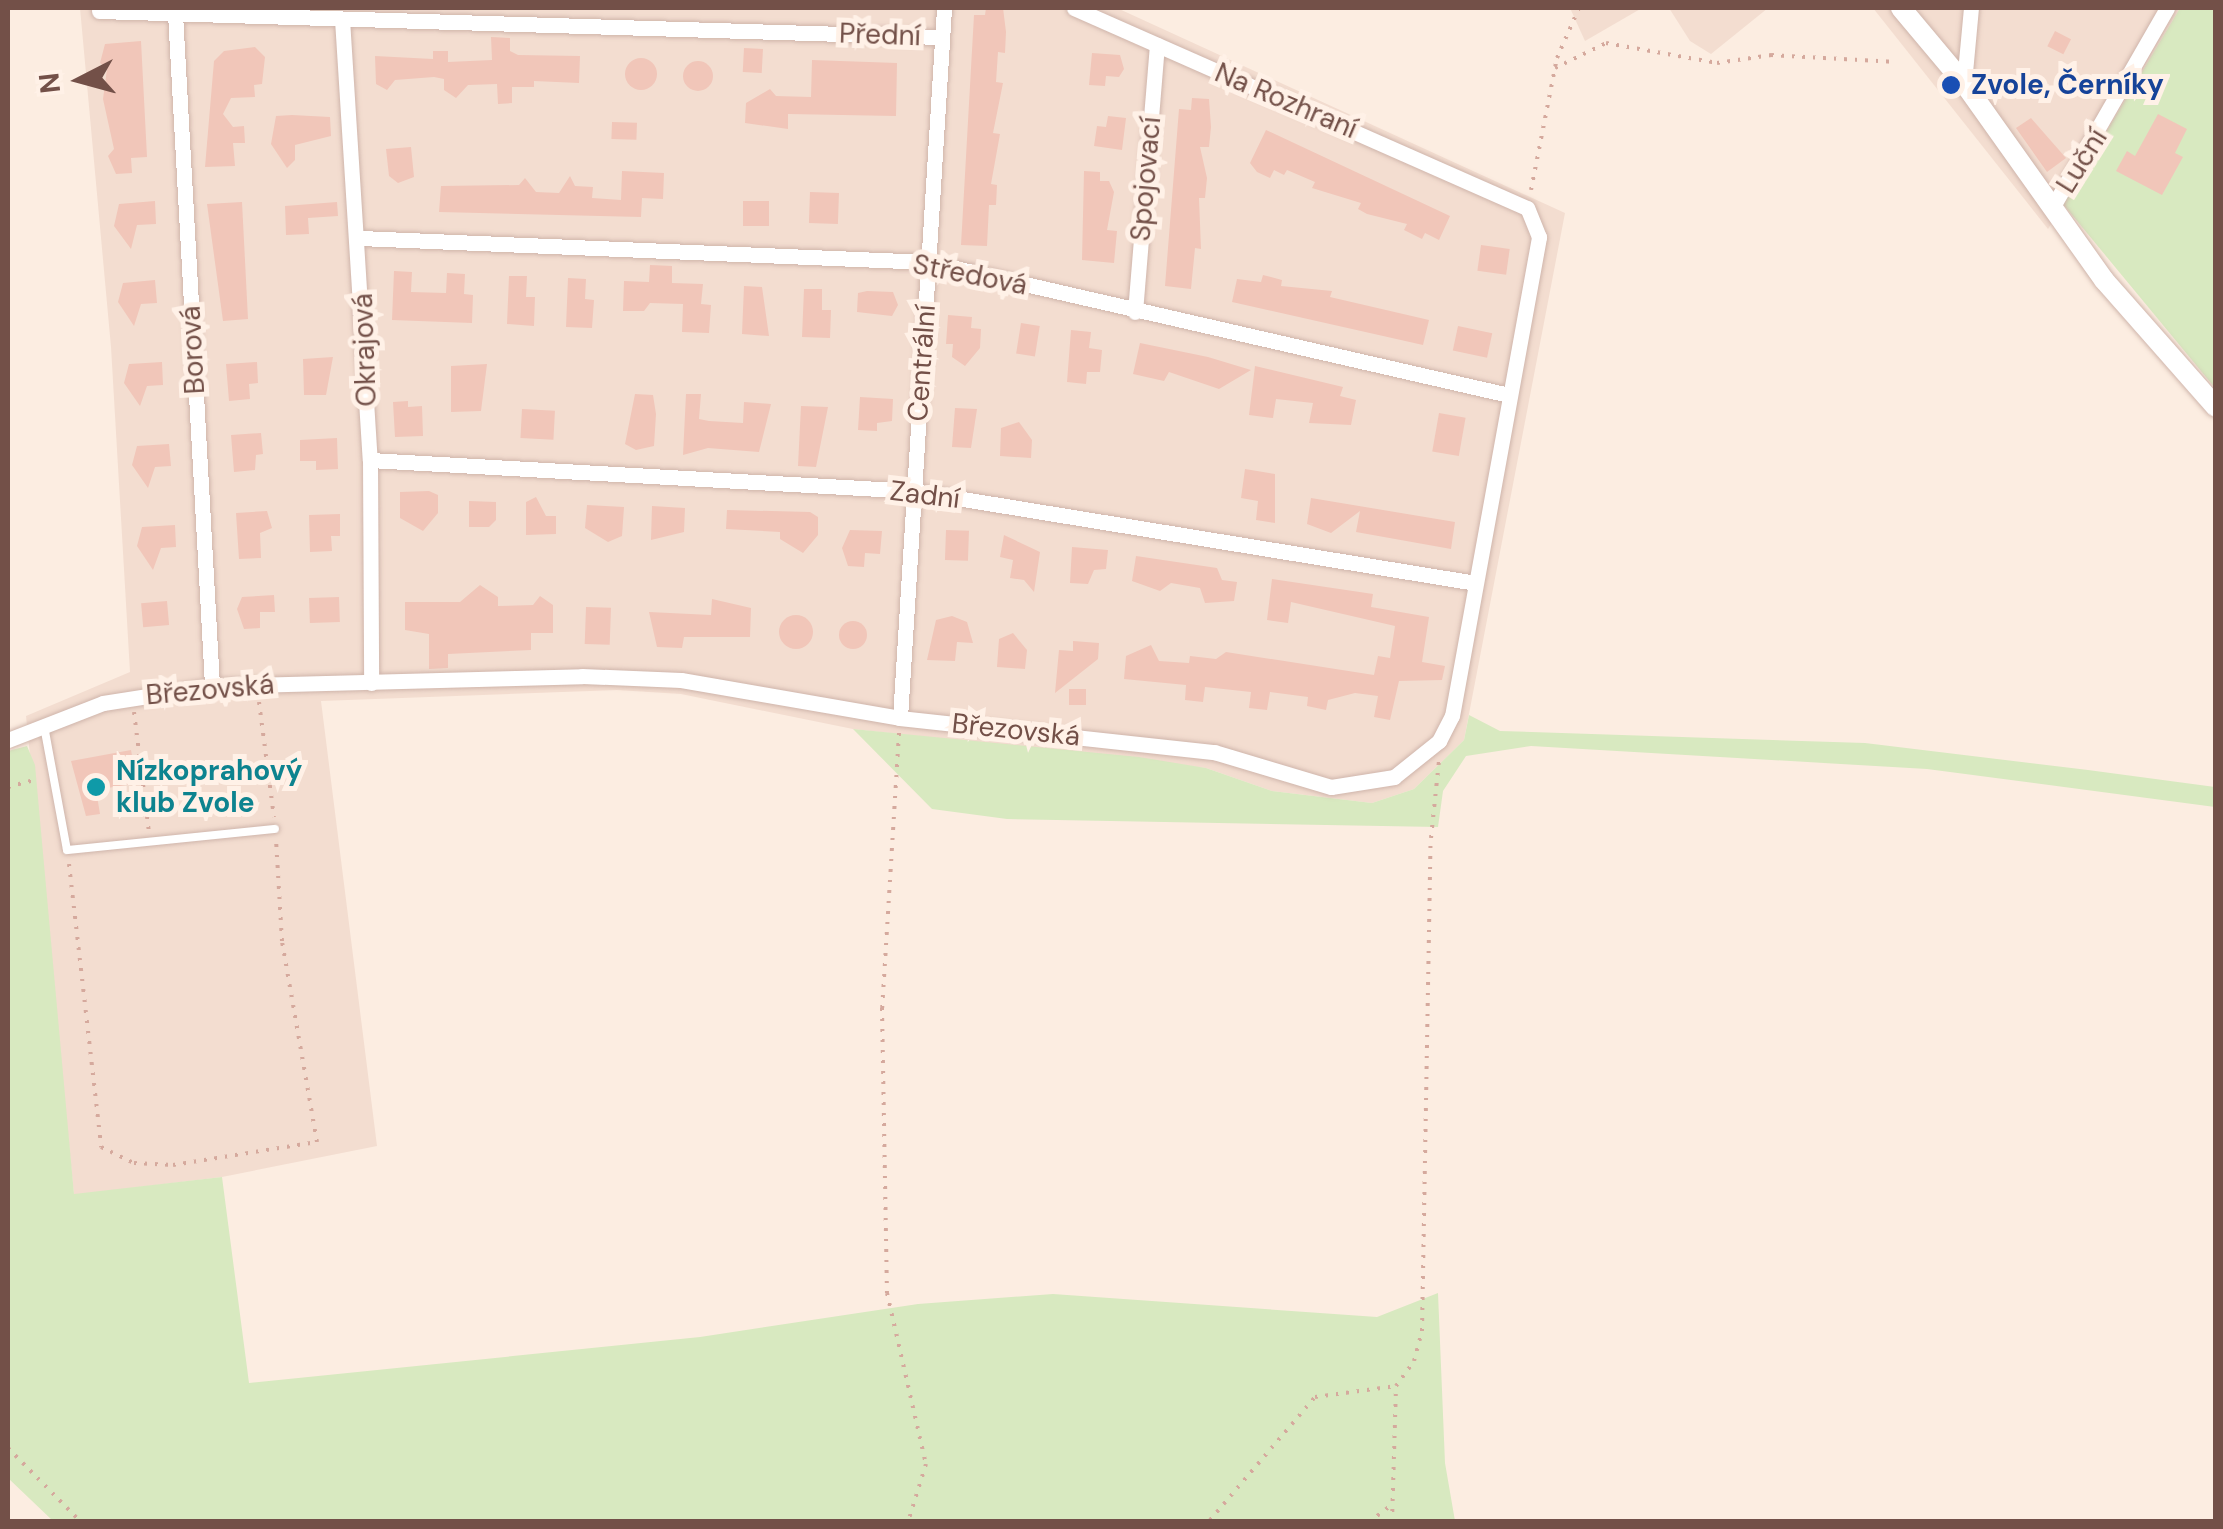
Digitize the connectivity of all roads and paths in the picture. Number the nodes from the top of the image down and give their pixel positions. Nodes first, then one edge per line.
1 (944, 8) edge
2 (1074, 8) edge
3 (1578, 8) edge
4 (1901, 8) edge
5 (1971, 8) edge
6 (2167, 8) edge
7 (99, 11) dead end
8 (175, 13) junction
9 (342, 18) junction
10 (942, 36) junction
11 (1157, 45) junction
12 (1896, 62) dead end
13 (1554, 68) junction
14 (1964, 83) junction
15 (1527, 208) junction
16 (2052, 208) junction
17 (360, 238) junction
18 (928, 262) junction
19 (1136, 312) junction
20 (1509, 394) junction
21 (2216, 407) edge
22 (370, 460) junction
23 (914, 491) junction
24 (1476, 583) junction
25 (371, 683) junction
26 (257, 684) junction
27 (212, 686) junction
28 (132, 697) junction
29 (900, 718) junction
30 (44, 726) junction
31 (8, 740) edge
32 (1439, 741) junction
33 (37, 780) dead end
34 (8, 787) edge
35 (275, 828) junction
36 (151, 841) junction
37 (67, 850) junction
38 (1396, 1386) junction
39 (8, 1448) edge
40 (1390, 1506) junction
41 (1211, 1521) edge
42 (81, 1522) edge
43 (908, 1522) edge
44 (1189, 1522) edge
45 (1368, 1522) edge
46 (1392, 1522) edge

1 - 10 street, Centrální
2 - 11 street, Na Rozhraní
3 - 13 path
4 - 14 street
5 - 14 street
6 - 16 street, Luční
7 - 8 street, Přední
8 - 9 street, Přední
8 - 27 street, Borová
9 - 10 street, Přední
9 - 17 street, Okrajová
10 - 18 street, Centrální
11 - 15 street, Na Rozhraní
11 - 19 street, Spojovací
12 - 13 path
13 - 15 path
14 - 16 street
15 - 20 street
16 - 21 street
17 - 18 street, Středová
17 - 22 street, Okrajová
18 - 19 street, Středová
18 - 23 street, Centrální
19 - 20 street, Středová
20 - 24 street
22 - 23 street, Zadní
22 - 25 street, Okrajová
23 - 24 street, Zadní
23 - 29 street, Centrální
24 - 32 street
25 - 26 street, Březovská
25 - 29 street, Březovská
26 - 27 street, Březovská
26 - 35 path
27 - 28 street, Březovská
28 - 30 street, Březovská
28 - 36 path
29 - 32 street, Březovská
29 - 43 path
30 - 31 street, Březovská
30 - 37 lane
32 - 38 path
33 - 34 path
35 - 36 lane
35 - 37 path
36 - 37 lane
38 - 40 path
38 - 41 path
39 - 42 path
40 - 45 path
40 - 46 path
41 - 44 path

